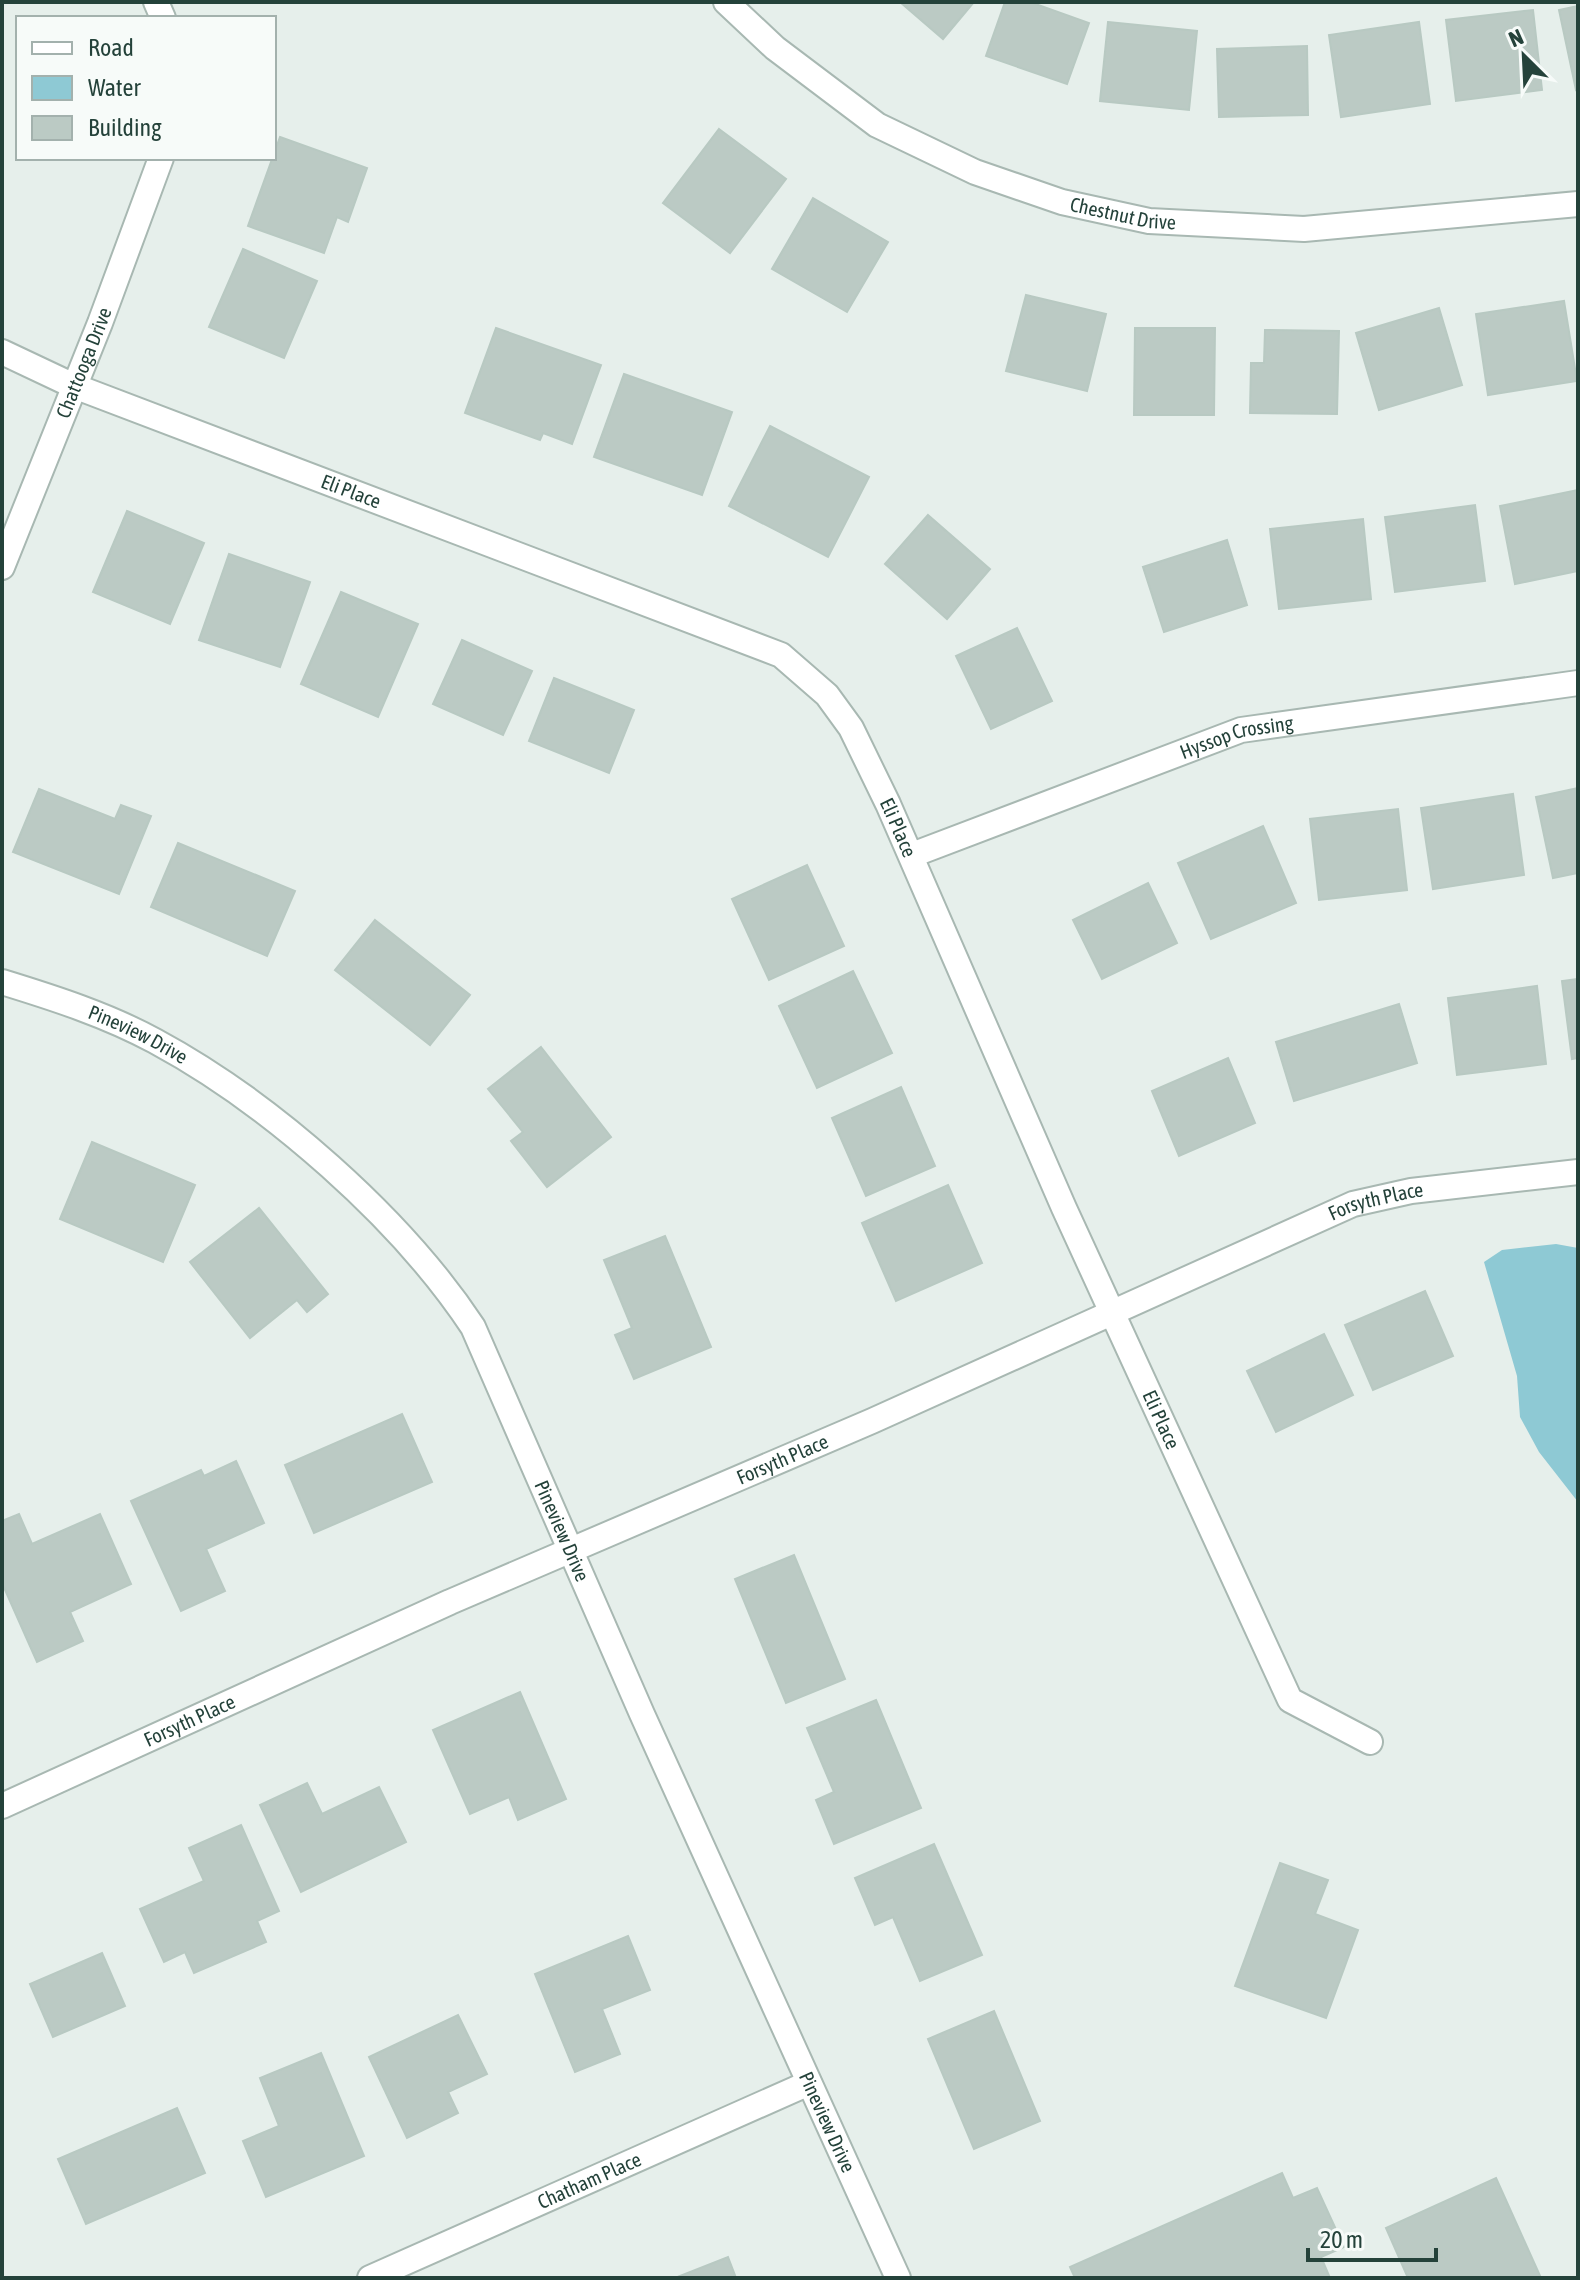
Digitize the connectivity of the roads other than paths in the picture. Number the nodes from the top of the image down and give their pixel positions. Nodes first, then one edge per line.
1 (726, 2) edge
2 (160, 160) edge
3 (1578, 204) edge
4 (2, 352) edge
5 (74, 386) junction
6 (2, 567) edge
7 (1578, 683) edge
8 (912, 855) junction
9 (2, 982) edge
10 (1578, 1172) edge
11 (1111, 1311) junction
12 (572, 1551) junction
13 (1370, 1742) dead end
14 (2, 1806) edge
15 (809, 2083) junction
16 (370, 2278) edge
17 (898, 2278) edge

1 - 3 street, Chestnut Drive
2 - 5 street, Chattooga Drive
4 - 5 street, Eli Place
5 - 6 street, Chattooga Drive
5 - 8 street, Eli Place
7 - 8 street, Hyssop Crossing
8 - 11 street, Eli Place
9 - 12 street, Pineview Drive
10 - 11 street, Forsyth Place
11 - 12 street, Forsyth Place
11 - 13 street, Eli Place
12 - 14 street, Forsyth Place
12 - 15 street, Pineview Drive
15 - 16 street, Chatham Place
15 - 17 street, Pineview Drive

